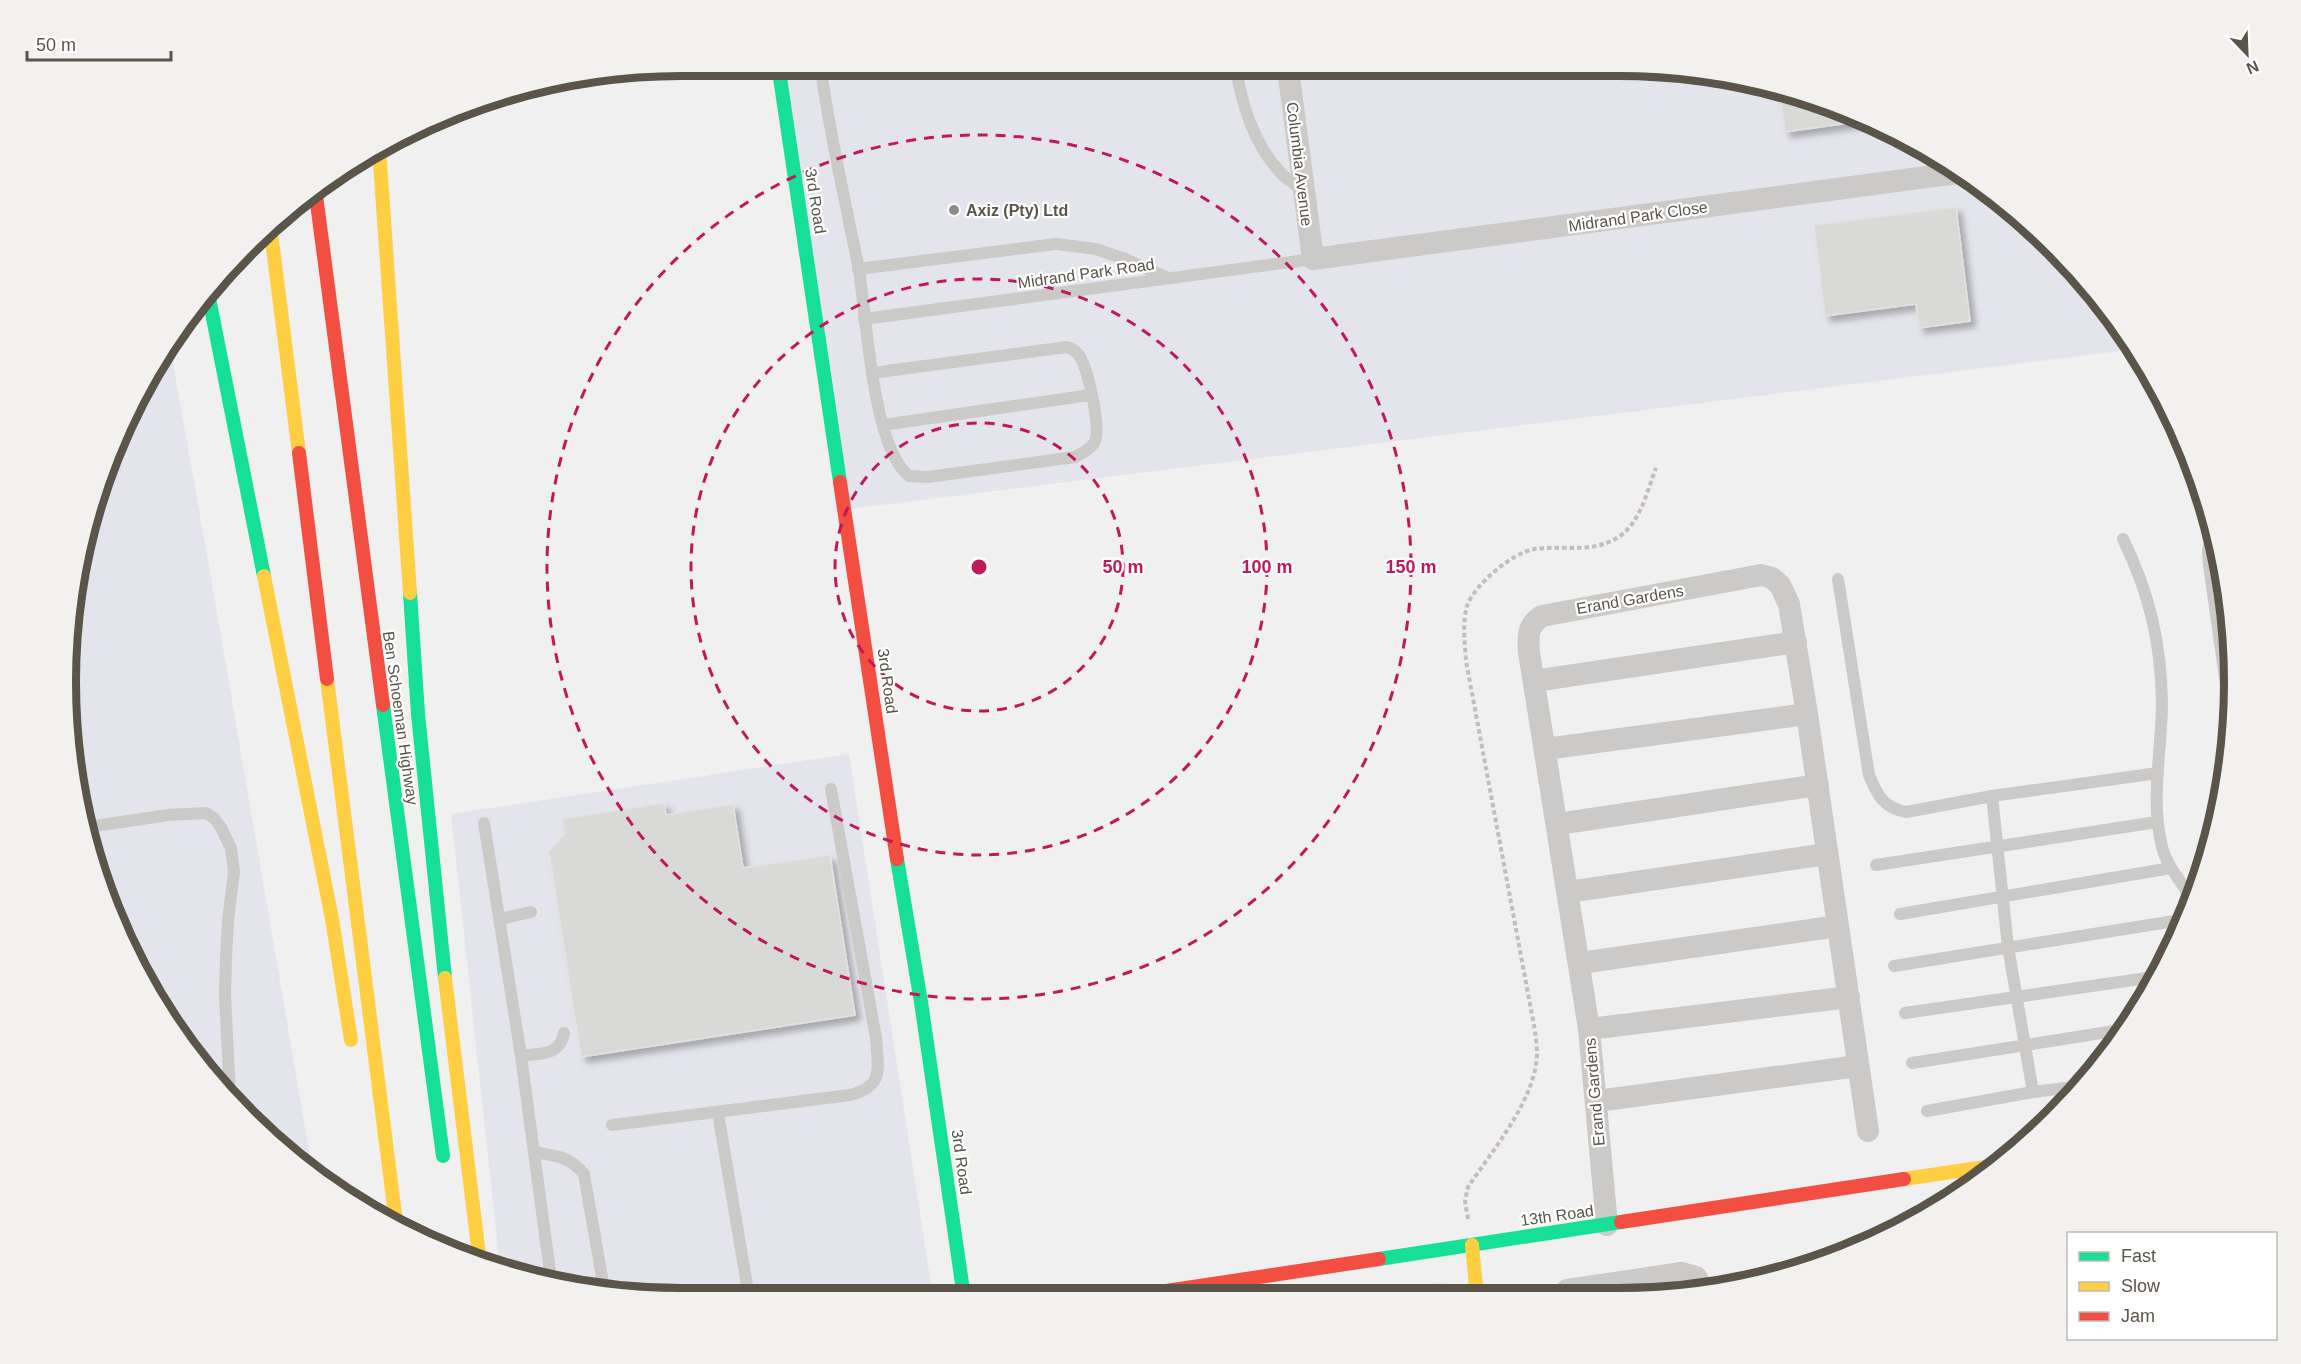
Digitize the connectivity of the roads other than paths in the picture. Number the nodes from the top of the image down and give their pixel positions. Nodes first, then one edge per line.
1 (780, 76) edge
2 (822, 76) edge
3 (1238, 76) edge
4 (1289, 76) edge
5 (379, 158) edge
6 (374, 161) edge
7 (1947, 174) edge
8 (1304, 190) junction
9 (317, 200) edge
10 (382, 207) junction
11 (272, 238) edge
12 (1313, 259) junction
13 (858, 269) junction
14 (1169, 278) junction
15 (214, 298) edge
16 (210, 303) edge
17 (864, 320) junction
18 (220, 354) junction
19 (872, 373) junction
20 (1090, 395) junction
21 (883, 425) junction
22 (2122, 539) dead end
23 (1839, 579) dead end
24 (1796, 642) junction
25 (1534, 681) junction
26 (1807, 714) junction
27 (1545, 750) junction
28 (2158, 773) junction
29 (1818, 785) junction
30 (831, 789) dead end
31 (1992, 796) junction
32 (2157, 822) junction
33 (484, 823) dead end
34 (1558, 824) junction
35 (94, 826) edge
36 (1997, 848) junction
37 (1827, 854) junction
38 (1876, 865) dead end
39 (2171, 868) junction
40 (2187, 890) edge
41 (1569, 892) junction
42 (2003, 896) junction
43 (531, 912) dead end
44 (1900, 914) dead end
45 (500, 919) junction
46 (2175, 921) edge
47 (1838, 926) junction
48 (2008, 947) junction
49 (1580, 963) junction
50 (1894, 966) dead end
51 (2147, 978) edge
52 (2017, 996) junction
53 (1849, 997) junction
54 (1905, 1013) dead end
55 (1589, 1029) junction
56 (2113, 1031) edge
57 (564, 1033) dead end
58 (2025, 1044) junction
59 (353, 1052) dead end
60 (521, 1056) junction
61 (1912, 1063) dead end
62 (1858, 1066) junction
63 (229, 1084) edge
64 (2068, 1088) edge
65 (2033, 1092) junction
66 (1596, 1101) junction
67 (1927, 1112) dead end
68 (718, 1113) junction
69 (612, 1125) dead end
70 (1868, 1131) dead end
71 (534, 1152) junction
72 (1980, 1168) edge
73 (445, 1170) dead end
74 (395, 1215) edge
75 (1606, 1225) junction
76 (1475, 1244) junction
77 (479, 1252) edge
78 (550, 1273) edge
79 (603, 1282) edge
80 (1699, 1282) edge
81 (748, 1288) edge
82 (963, 1288) edge
83 (1185, 1288) edge
84 (1477, 1288) edge
85 (1581, 1288) edge

1 - 82 main road, 3rd Road
2 - 13 lane
3 - 8 lane
4 - 8 street, Columbia Avenue
5 - 10 main road
6 - 10 lane
7 - 12 street, Midrand Park Close
8 - 12 street, Columbia Avenue
9 - 73 main road, Ben Schoeman Highway
10 - 77 main road
11 - 74 main road
12 - 14 lane, Midrand Park Road
13 - 14 lane
13 - 17 lane
14 - 17 lane, Midrand Park Road
15 - 18 lane
16 - 18 main road
17 - 19 lane
18 - 59 main road
19 - 20 lane
19 - 21 lane
20 - 21 lane
20 - 21 lane
22 - 28 lane
23 - 31 lane
24 - 25 street
24 - 25 street, Erand Gardens
24 - 26 street, Erand Gardens
25 - 27 street, Erand Gardens
26 - 27 street
26 - 29 street, Erand Gardens
27 - 34 street, Erand Gardens
28 - 31 lane
28 - 32 lane
29 - 34 street
29 - 37 street, Erand Gardens
30 - 68 lane
31 - 36 lane
32 - 36 lane
32 - 39 lane
33 - 45 lane
34 - 41 street, Erand Gardens
35 - 63 lane
36 - 38 lane
36 - 42 lane
37 - 41 street
37 - 47 street, Erand Gardens
39 - 40 lane
39 - 42 lane
41 - 49 street, Erand Gardens
42 - 44 lane
42 - 48 lane
43 - 45 lane
45 - 60 lane
46 - 48 lane
47 - 49 street
47 - 53 street, Erand Gardens
48 - 50 lane
48 - 52 lane
49 - 55 street, Erand Gardens
51 - 52 lane
52 - 54 lane
52 - 58 lane
53 - 55 street
53 - 62 street, Erand Gardens
55 - 66 street, Erand Gardens
56 - 58 lane
57 - 60 lane
58 - 61 lane
58 - 65 lane
60 - 71 lane
62 - 66 street
62 - 70 street, Erand Gardens
64 - 65 lane
65 - 67 lane
66 - 75 street, Erand Gardens
68 - 69 lane
68 - 81 lane
71 - 78 lane
71 - 79 lane
72 - 75 main road, 13th Road
75 - 76 main road, 13th Road
76 - 83 main road, 13th Road
76 - 84 main road
80 - 85 street

